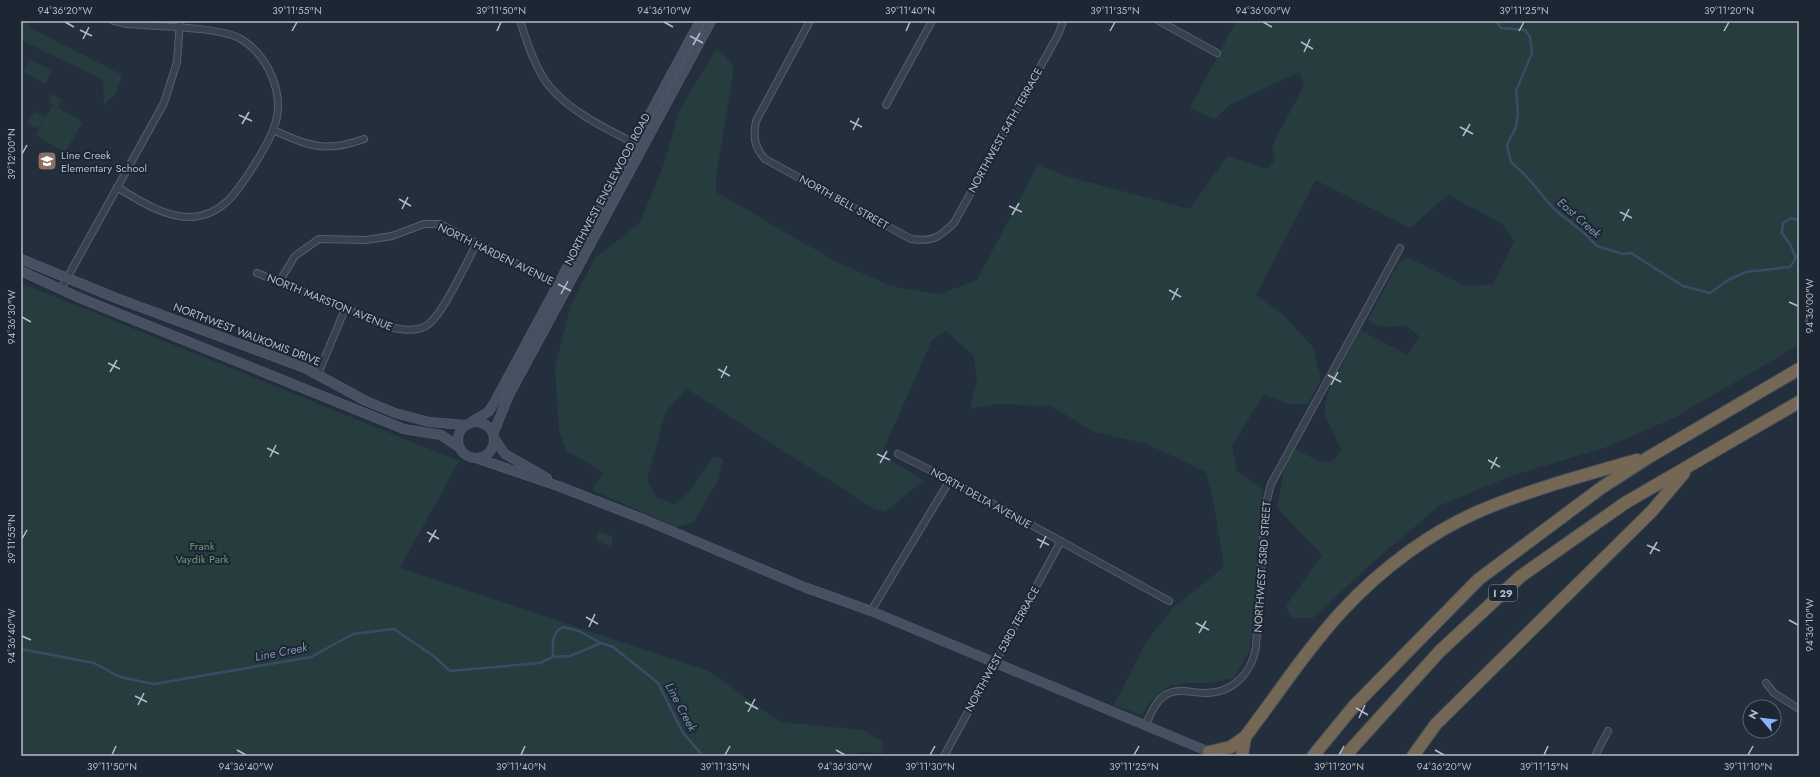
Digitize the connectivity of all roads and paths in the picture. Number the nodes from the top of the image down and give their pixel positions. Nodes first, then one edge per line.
1 (114, 21) edge
2 (180, 21) edge
3 (520, 21) edge
4 (700, 21) edge
5 (711, 21) edge
6 (810, 21) edge
7 (932, 21) edge
8 (1063, 21) edge
9 (1162, 22) edge
10 (180, 28) junction
11 (1216, 52) dead end
12 (886, 105) dead end
13 (273, 130) junction
14 (364, 139) dead end
15 (639, 145) junction
16 (116, 187) junction
17 (942, 235) joint
18 (477, 243) junction
19 (1400, 248) dead end
20 (21, 259) edge
21 (21, 271) edge
22 (257, 273) dead end
23 (67, 278) junction
24 (279, 282) junction
25 (558, 285) junction
26 (61, 290) junction
27 (567, 290) junction
28 (345, 309) junction
29 (1799, 369) edge
30 (318, 374) junction
31 (1799, 402) edge
32 (469, 423) junction
33 (494, 436) junction
34 (459, 447) junction
35 (898, 454) dead end
36 (1649, 457) junction
37 (476, 458) junction
38 (1690, 466) junction
39 (950, 480) junction
40 (558, 486) junction
41 (1061, 541) junction
42 (1169, 601) dead end
43 (872, 612) junction
44 (994, 662) junction
45 (1766, 683) dead end
46 (1799, 709) edge
47 (1145, 725) junction
48 (1608, 731) dead end
49 (1245, 737) junction
50 (1214, 754) edge
51 (944, 756) edge
52 (1242, 756) edge
53 (1313, 756) edge
54 (1346, 756) edge
55 (1413, 756) edge
56 (1595, 756) edge

1 - 10 street
2 - 10 street
3 - 15 street
4 - 15 main road, NORTHWEST ENGLEWOOD ROAD
5 - 15 main road, NORTHWEST ENGLEWOOD ROAD
6 - 17 street, NORTH BELL STREET
7 - 12 street
8 - 17 street, NORTHWEST 54TH TERRACE
9 - 11 street
10 - 13 street
10 - 16 street
13 - 14 street
13 - 16 street
15 - 25 main road, NORTHWEST ENGLEWOOD ROAD
15 - 27 main road, NORTHWEST ENGLEWOOD ROAD
16 - 23 street
18 - 24 street, NORTH HARDEN AVENUE
18 - 25 street, NORTH HARDEN AVENUE
18 - 28 street, NORTH MARSTON AVENUE
19 - 47 street, NORTHWEST 53RD STREET
20 - 23 main road, NORTHWEST WAUKOMIS DRIVE
21 - 26 main road
22 - 24 street, NORTH MARSTON AVENUE
23 - 26 street
23 - 30 main road, NORTHWEST WAUKOMIS DRIVE
24 - 28 street, NORTH MARSTON AVENUE
25 - 27 street, NORTH HARDEN AVENUE
25 - 32 main road, NORTHWEST ENGLEWOOD ROAD
26 - 34 main road
27 - 33 main road, NORTHWEST ENGLEWOOD ROAD
28 - 30 street
29 - 36 highway, I 29
30 - 32 main road, NORTHWEST WAUKOMIS DRIVE
31 - 38 highway, I 29
32 - 33 main road
32 - 34 main road
33 - 37 main road
33 - 40 main road
34 - 37 main road
35 - 39 street, NORTH DELTA AVENUE
36 - 49 highway
36 - 53 highway, I 29
37 - 40 main road
38 - 54 highway, I 29
38 - 55 highway
39 - 41 street, NORTH DELTA AVENUE
39 - 43 street
40 - 43 main road
41 - 42 street, NORTH DELTA AVENUE
41 - 44 street, NORTHWEST 53RD TERRACE
43 - 44 main road
44 - 47 main road
44 - 51 street, NORTHWEST 53RD TERRACE
45 - 46 street
47 - 50 main road
48 - 56 street
49 - 50 highway
49 - 52 highway

